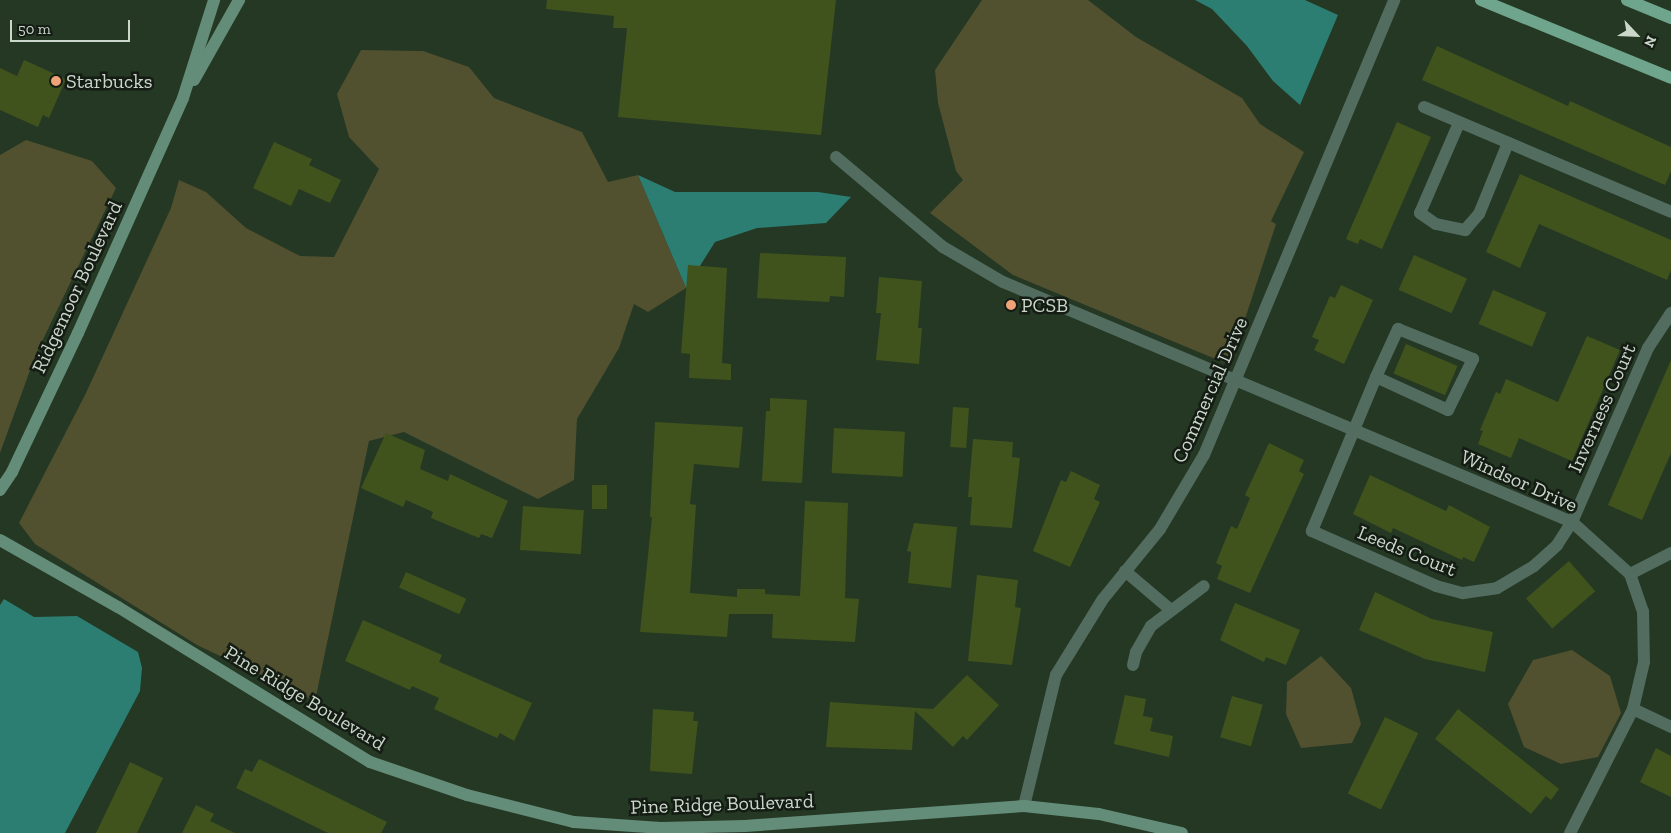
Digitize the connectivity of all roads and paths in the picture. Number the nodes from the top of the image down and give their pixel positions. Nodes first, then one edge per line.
1 (214, 0) edge
2 (239, 0) edge
3 (1394, 0) edge
4 (1480, 0) edge
5 (1627, 0) edge
6 (1671, 18) edge
7 (1671, 78) edge
8 (184, 98) junction
9 (1424, 107) dead end
10 (1459, 123) junction
11 (1508, 143) junction
12 (836, 157) dead end
13 (1671, 212) edge
14 (1671, 313) edge
15 (1376, 377) junction
16 (1236, 382) junction
17 (1354, 432) junction
18 (0, 490) edge
19 (1572, 522) junction
20 (0, 540) edge
21 (1671, 553) edge
22 (1125, 571) junction
23 (1630, 574) junction
24 (1204, 586) dead end
25 (1171, 610) junction
26 (1133, 665) dead end
27 (1633, 709) junction
28 (1671, 727) edge
29 (1024, 806) junction
30 (1182, 833) edge
31 (1570, 833) edge

1 - 8 street, Ridgemoor Boulevard
2 - 8 street, Ridgemoor Boulevard
3 - 16 street, Commercial Drive
4 - 7 main road
5 - 6 main road
8 - 18 street, Ridgemoor Boulevard
9 - 10 street
10 - 11 street
10 - 11 street
11 - 13 street
12 - 16 street, Windsor Drive
14 - 19 street, Inverness Court
15 - 15 street
15 - 17 street
16 - 17 street, Windsor Drive
16 - 22 street, Commercial Drive
17 - 19 street, Windsor Drive
17 - 19 street, Leeds Court
19 - 23 street, Windsor Drive
20 - 29 street, Pine Ridge Boulevard
21 - 23 street
22 - 25 street
22 - 29 street, Commercial Drive
23 - 27 street, Windsor Drive
24 - 25 street
25 - 26 street
27 - 28 street
27 - 31 street, Windsor Drive
29 - 30 street, Pine Ridge Boulevard

